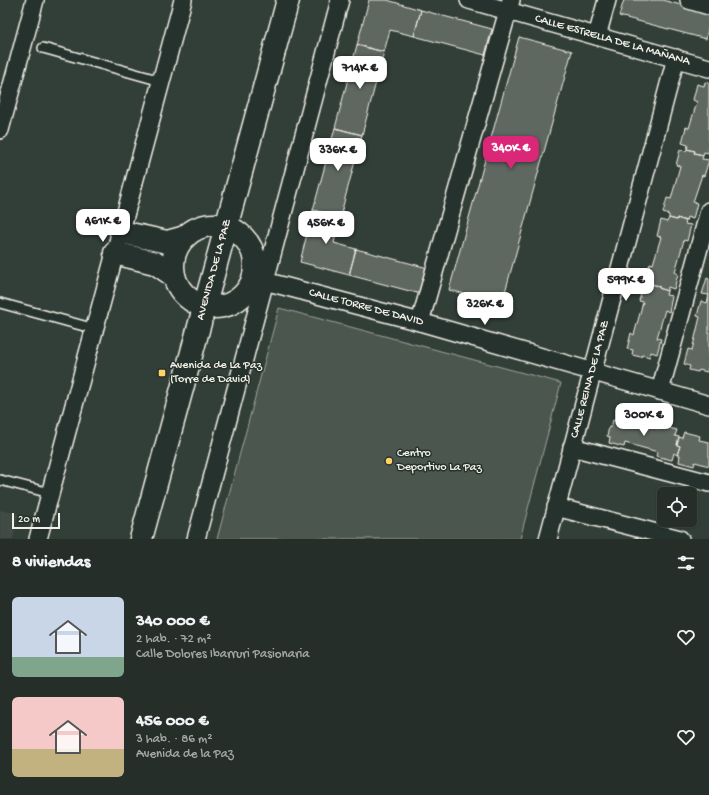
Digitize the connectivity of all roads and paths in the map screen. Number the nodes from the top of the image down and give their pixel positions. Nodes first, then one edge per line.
1 (35, 0) edge
2 (183, 0) edge
3 (288, 0) edge
4 (340, 0) edge
5 (469, 0) edge
6 (606, 0) edge
7 (689, 0) edge
8 (509, 5) edge
9 (709, 6) edge
10 (597, 36) junction
11 (43, 48) dead end
12 (676, 58) junction
13 (709, 68) edge
14 (161, 80) junction
15 (0, 129) edge
16 (709, 211) edge
17 (226, 227) junction
18 (121, 232) junction
19 (185, 237) junction
20 (115, 253) junction
21 (174, 276) junction
22 (259, 280) junction
23 (0, 303) edge
24 (205, 306) junction
25 (420, 322) junction
26 (94, 329) junction
27 (592, 372) junction
28 (660, 391) junction
29 (709, 405) edge
30 (572, 447) junction
31 (0, 480) edge
32 (709, 483) edge
33 (50, 493) junction
34 (556, 507) junction
35 (38, 539) edge
36 (142, 539) edge
37 (196, 539) edge
38 (548, 539) edge
39 (680, 539) edge

1 - 15 street
2 - 14 street
3 - 17 main road, AVENIDA DE LA PAZ
4 - 22 street
5 - 8 street, CALLE ESTRELLA DE LA MAÑANA
6 - 10 street
7 - 9 street
8 - 10 street, CALLE ESTRELLA DE LA MAÑANA
8 - 25 street
10 - 12 street, CALLE ESTRELLA DE LA MAÑANA
11 - 14 lane
12 - 13 street, CALLE ESTRELLA DE LA MAÑANA
12 - 27 street, CALLE REINA DE LA PAZ
14 - 18 street
16 - 28 street
17 - 19 main road
17 - 22 main road
17 - 24 main road, AVENIDA DE LA PAZ
18 - 19 main road
18 - 20 street
19 - 21 main road
20 - 21 main road
20 - 26 street
21 - 24 main road
22 - 24 main road
22 - 25 street, CALLE TORRE DE DAVID
22 - 37 street
23 - 26 lane
24 - 36 main road, AVENIDA DE LA PAZ
25 - 27 street, CALLE TORRE DE DAVID
26 - 33 street
27 - 28 street, CALLE TORRE DE DAVID
27 - 30 street, CALLE REINA DE LA PAZ
28 - 29 street, CALLE TORRE DE DAVID
30 - 32 street
30 - 34 street, CALLE REINA DE LA PAZ
31 - 33 lane
33 - 35 street
34 - 38 street, CALLE REINA DE LA PAZ
34 - 39 street

